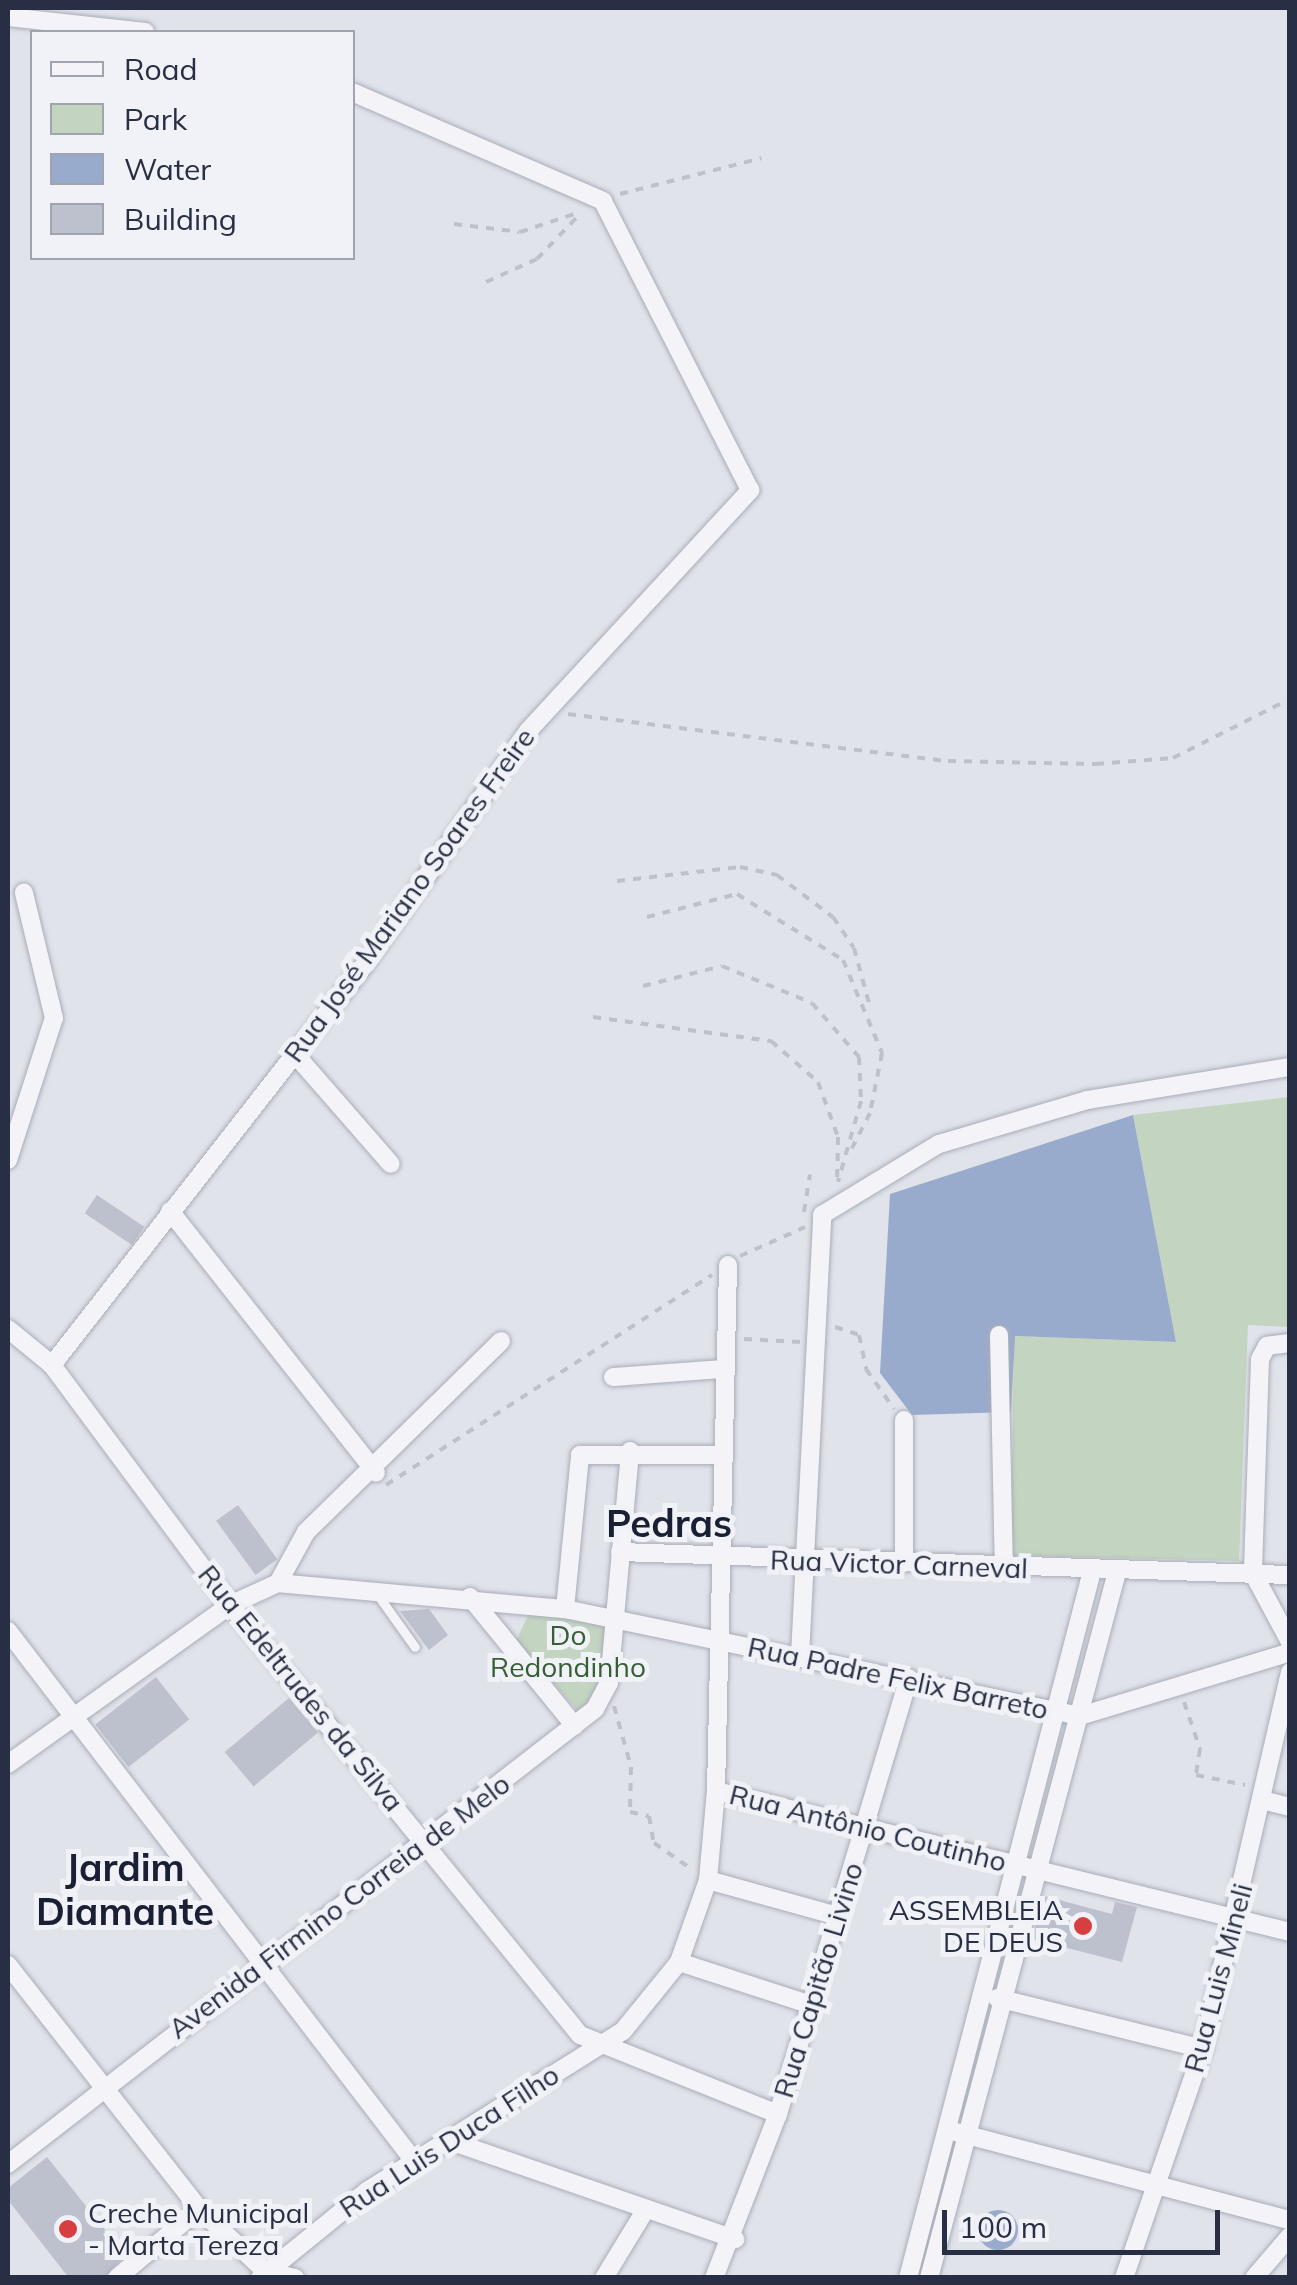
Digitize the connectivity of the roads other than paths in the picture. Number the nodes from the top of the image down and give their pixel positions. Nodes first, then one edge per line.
1 (8, 17) edge
2 (127, 30) edge
3 (355, 93) edge
4 (24, 893) dead end
5 (294, 1053) junction
6 (1290, 1067) edge
7 (8, 1160) edge
8 (392, 1164) dead end
9 (170, 1211) junction
10 (728, 1265) road end
11 (8, 1329) edge
12 (999, 1335) dead end
13 (501, 1341) dead end
14 (1281, 1343) edge
15 (52, 1364) junction
16 (722, 1369) junction
17 (613, 1377) dead end
18 (904, 1420) road end
19 (630, 1451) junction
20 (718, 1456) junction
21 (376, 1473) junction
22 (620, 1552) junction
23 (717, 1558) junction
24 (805, 1561) junction
25 (904, 1563) junction
26 (1004, 1568) junction
27 (1092, 1571) junction
28 (1117, 1572) junction
29 (1253, 1574) junction
30 (1290, 1575) edge
31 (278, 1583) junction
32 (372, 1588) junction
33 (470, 1597) junction
34 (230, 1605) junction
35 (565, 1608) junction
36 (615, 1617) junction
37 (8, 1632) edge
38 (716, 1641) junction
39 (1290, 1642) edge
40 (415, 1647) dead end
41 (1290, 1652) edge
42 (800, 1656) junction
43 (1290, 1672) edge
44 (909, 1678) junction
45 (1071, 1714) junction
46 (68, 1716) junction
47 (575, 1726) junction
48 (8, 1764) edge
49 (716, 1791) junction
50 (1264, 1795) junction
51 (1290, 1807) edge
52 (866, 1824) junction
53 (424, 1840) junction
54 (1030, 1867) junction
55 (708, 1880) junction
56 (838, 1916) junction
57 (1235, 1917) junction
58 (1290, 1932) edge
59 (679, 1962) junction
60 (263, 1964) junction
61 (8, 1966) edge
62 (996, 1997) junction
63 (812, 2005) junction
64 (596, 2047) junction
65 (1202, 2049) junction
66 (102, 2089) junction
67 (778, 2114) junction
68 (946, 2128) junction
69 (965, 2136) junction
70 (447, 2140) junction
71 (414, 2161) junction
72 (8, 2164) edge
73 (1152, 2185) junction
74 (646, 2208) junction
75 (199, 2209) junction
76 (1290, 2220) edge
77 (1290, 2236) edge
78 (735, 2239) junction
79 (262, 2274) edge
80 (117, 2278) edge
81 (295, 2278) edge
82 (604, 2278) edge
83 (714, 2278) edge
84 (908, 2278) edge
85 (929, 2278) edge
86 (1124, 2278) edge
87 (1254, 2278) edge

1 - 2 street
3 - 5 street, Rua José Mariano Soares Freire
4 - 7 street
5 - 8 street
5 - 9 street, Rua José Mariano Soares Freire
6 - 24 street
9 - 15 street, Rua José Mariano Soares Freire
9 - 21 street
10 - 16 street, Rua Luis Duca Filho
11 - 15 street, Rua Edeltrudes da Silva
12 - 26 street
13 - 21 street
14 - 29 street
15 - 34 street, Rua Edeltrudes da Silva
16 - 17 street
16 - 20 street, Rua Luis Duca Filho
18 - 25 street
19 - 20 street
19 - 22 street
19 - 35 street
20 - 23 street, Rua Luis Duca Filho
21 - 31 street
22 - 23 street, Rua Victor Carneval
22 - 36 street
23 - 24 street, Rua Victor Carneval
23 - 38 street, Rua Luis Duca Filho
24 - 25 street, Rua Victor Carneval
24 - 42 street
25 - 26 street, Rua Victor Carneval
26 - 27 street, Rua Victor Carneval
27 - 28 street, Rua Victor Carneval
27 - 45 street
28 - 29 street, Rua Victor Carneval
28 - 45 street
29 - 30 street, Rua Victor Carneval
29 - 39 street
31 - 32 street, Rua Padre Felix Barreto
31 - 34 street
32 - 33 street, Rua Padre Felix Barreto
32 - 40 lane
33 - 35 street, Rua Padre Felix Barreto
33 - 47 street
34 - 46 street
34 - 53 street, Rua Edeltrudes da Silva
35 - 36 street, Rua Padre Felix Barreto
36 - 38 street, Rua Padre Felix Barreto
36 - 47 street, Avenida Firmino Correia de Melo
37 - 46 street
38 - 42 street, Rua Padre Felix Barreto
38 - 49 street, Rua Luis Duca Filho
41 - 45 street
42 - 44 street, Rua Padre Felix Barreto
43 - 50 street, Rua Luis Mineli
44 - 45 street, Rua Padre Felix Barreto
44 - 52 street, Rua Capitão Livino
45 - 54 street
46 - 48 street
46 - 60 street
47 - 53 street, Avenida Firmino Correia de Melo
49 - 52 street, Rua Antônio Coutinho
49 - 55 street, Rua Luis Duca Filho
50 - 51 street
50 - 57 street, Rua Luis Mineli
52 - 54 street, Rua Antônio Coutinho
52 - 56 street, Rua Capitão Livino
53 - 60 street, Avenida Firmino Correia de Melo
53 - 64 street, Rua Edeltrudes da Silva
54 - 57 street, Rua Antônio Coutinho
54 - 62 street
55 - 56 street
55 - 59 street, Rua Luis Duca Filho
56 - 63 street, Rua Capitão Livino
57 - 58 street, Rua Antônio Coutinho
57 - 65 street, Rua Luis Mineli
59 - 63 street
59 - 64 street, Rua Luis Duca Filho
60 - 66 street, Avenida Firmino Correia de Melo
60 - 71 street
61 - 66 street
62 - 65 street
62 - 68 street
62 - 69 street
63 - 67 street, Rua Capitão Livino
64 - 67 street
64 - 70 street, Rua Luis Duca Filho
65 - 73 street, Rua Luis Mineli
66 - 72 street, Avenida Firmino Correia de Melo
66 - 75 street
67 - 78 street, Rua Capitão Livino
68 - 69 street
68 - 84 street
69 - 73 street
69 - 85 street
70 - 71 street, Rua Luis Duca Filho
70 - 74 street
71 - 79 street, Rua Luis Duca Filho
73 - 76 street
73 - 86 street, Rua Luis Mineli
74 - 78 street
74 - 82 street
75 - 79 street
75 - 80 street
77 - 87 street
78 - 83 street, Rua Capitão Livino
79 - 81 street

